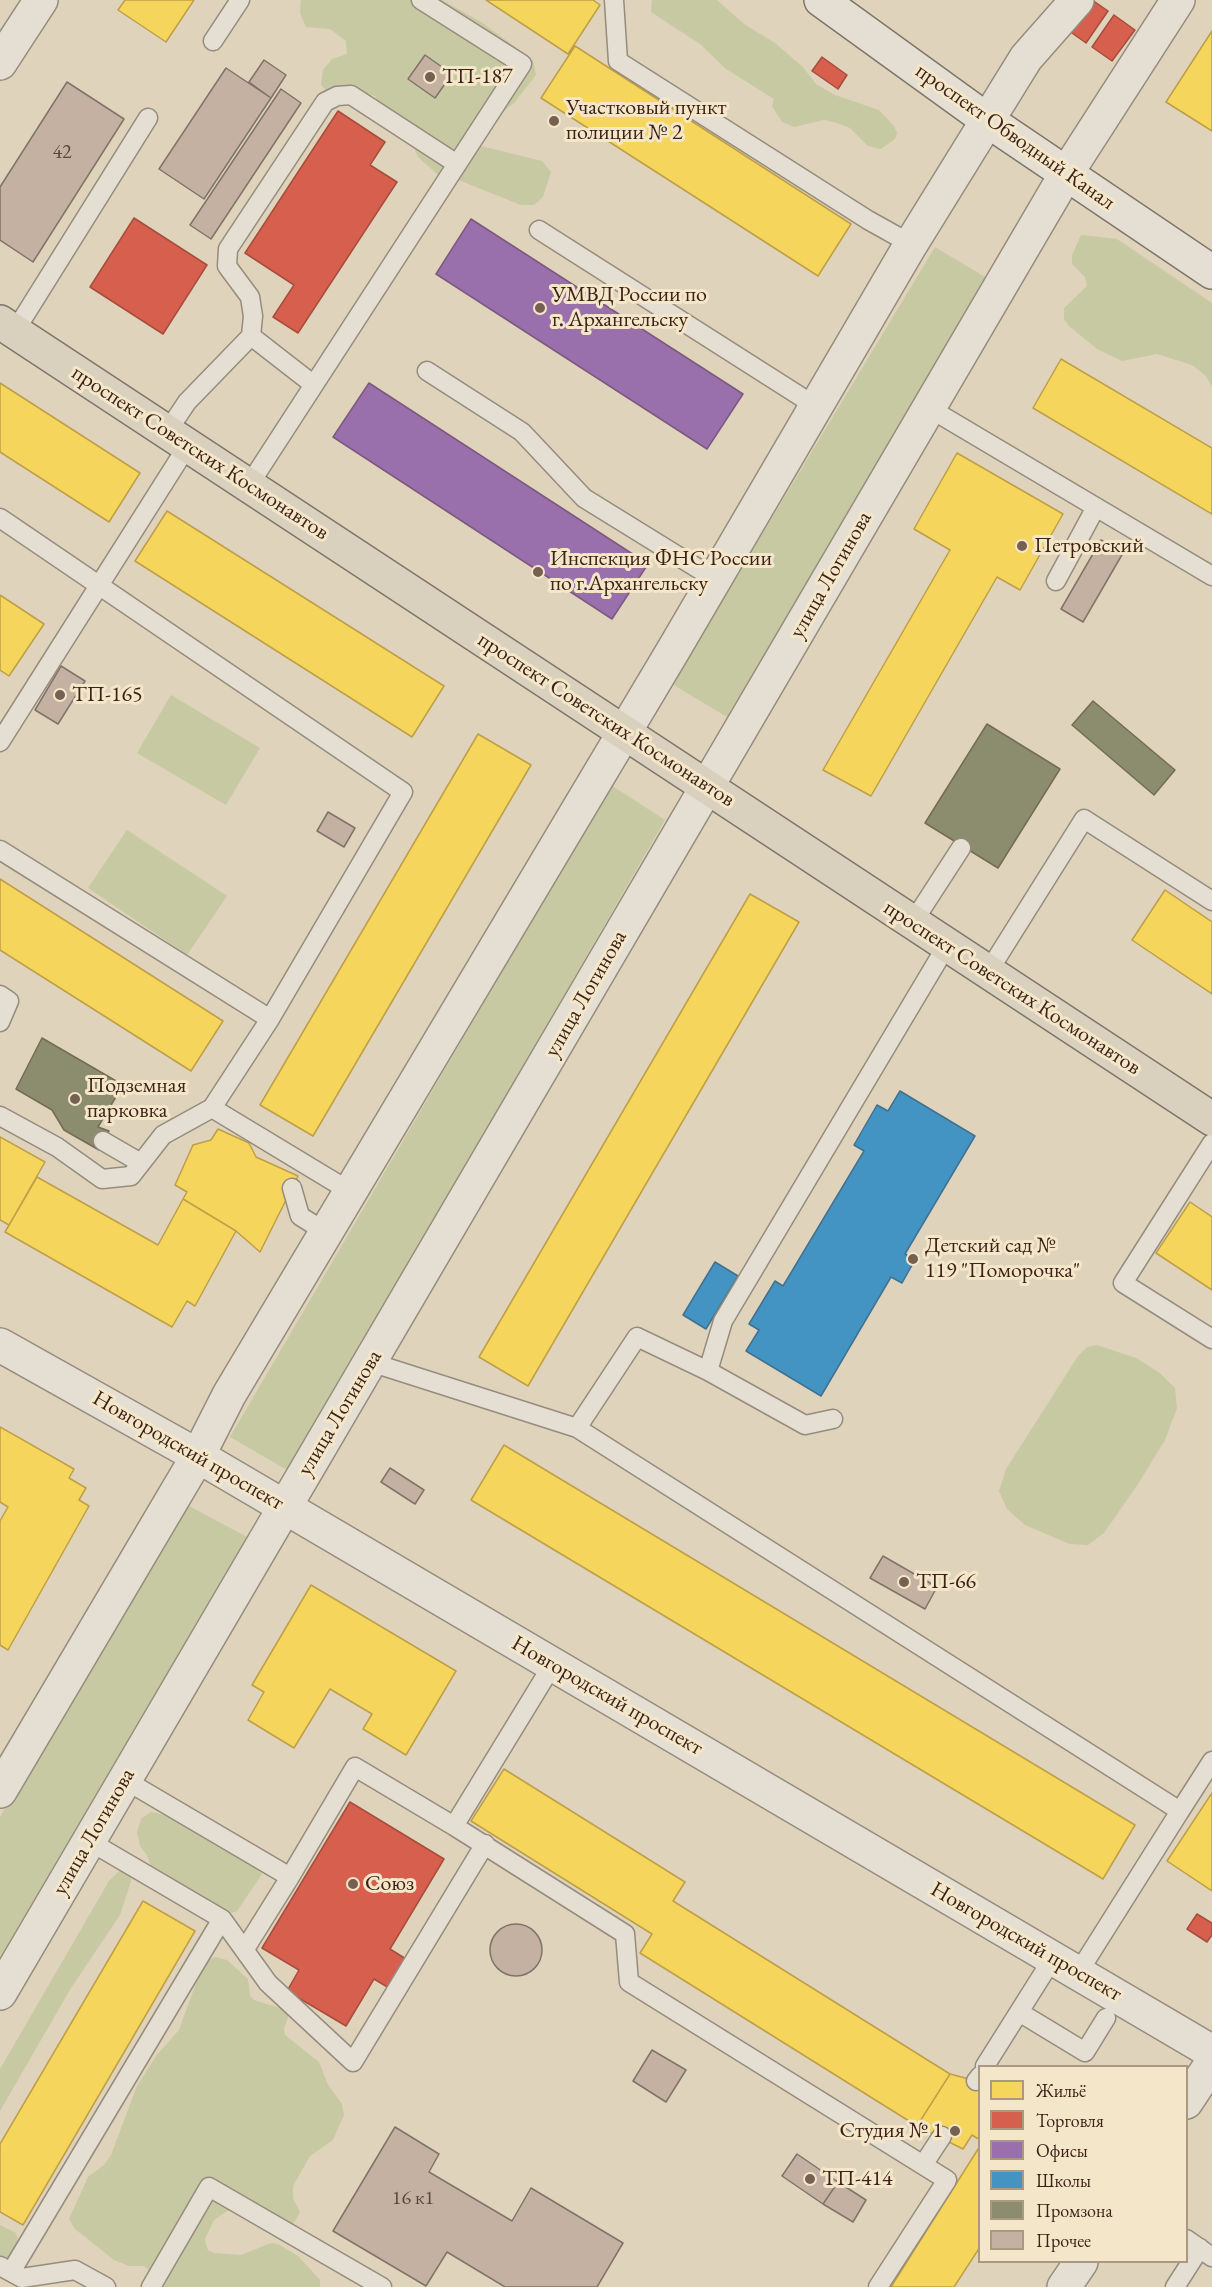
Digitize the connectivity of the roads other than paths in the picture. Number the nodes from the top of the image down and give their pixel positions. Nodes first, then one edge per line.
1 (41, 0) edge
2 (240, 0) edge
3 (421, 0) edge
4 (614, 0) edge
5 (821, 0) edge
6 (1077, 0) edge
7 (1178, 0) edge
8 (213, 41) dead end
9 (3, 51) edge
10 (148, 118) dead end
11 (987, 120) junction
12 (457, 164) junction
13 (1066, 174) junction
14 (539, 230) dead end
15 (911, 244) junction
16 (1212, 272) edge
17 (7, 326) edge
18 (251, 336) junction
19 (427, 371) dead end
20 (314, 385) junction
21 (818, 406) junction
22 (929, 408) junction
23 (178, 438) junction
24 (249, 485) junction
25 (1096, 507) junction
26 (0, 518) edge
27 (1212, 576) edge
28 (715, 579) junction
29 (1056, 581) dead end
30 (100, 585) junction
31 (624, 733) junction
32 (2, 735) edge
33 (707, 787) junction
34 (961, 848) dead end
35 (0, 850) edge
36 (1212, 901) edge
37 (913, 922) junction
38 (947, 945) junction
39 (988, 972) junction
40 (0, 996) edge
41 (270, 1019) junction
42 (0, 1022) edge
43 (212, 1108) junction
44 (0, 1116) edge
45 (1212, 1119) edge
46 (103, 1141) dead end
47 (1212, 1143) edge
48 (141, 1163) junction
49 (292, 1188) dead end
50 (351, 1192) junction
51 (327, 1233) junction
52 (1212, 1339) edge
53 (0, 1346) edge
54 (370, 1362) junction
55 (708, 1371) junction
56 (833, 1419) dead end
57 (577, 1428) junction
58 (198, 1456) junction
59 (285, 1507) junction
60 (553, 1664) junction
61 (1212, 1761) edge
62 (125, 1780) junction
63 (0, 1791) edge
64 (1180, 1811) junction
65 (454, 1826) junction
66 (89, 1841) junction
67 (485, 1844) junction
68 (290, 1877) junction
69 (222, 1919) junction
70 (244, 1949) junction
71 (1065, 1965) junction
72 (0, 1993) edge
73 (1020, 2012) junction
74 (1106, 2018) dead end
75 (1212, 2052) edge
76 (1212, 2063) edge
77 (986, 2065) edge
78 (1188, 2099) edge
79 (942, 2136) dead end
80 (923, 2165) junction
81 (1200, 2248) edge
82 (1080, 2263) edge
83 (6, 2269) edge
84 (35, 2281) edge
85 (106, 2287) edge
86 (151, 2287) edge
87 (382, 2287) edge
88 (878, 2287) edge
89 (1064, 2287) edge
90 (1175, 2287) edge

1 - 9 street
2 - 8 lane
3 - 12 lane
4 - 15 lane
5 - 11 street, проспект Обводный Канал
6 - 11 street
7 - 13 street, улица Логинова
10 - 17 lane
11 - 13 street, проспект Обводный Канал
11 - 15 street
12 - 18 lane
12 - 20 lane
13 - 16 street, проспект Обводный Канал
13 - 22 street, улица Логинова
14 - 21 lane
15 - 21 street
17 - 23 main road, проспект Советских Космонавтов
18 - 20 lane
18 - 23 lane
19 - 28 lane
20 - 24 lane
21 - 28 street
22 - 25 lane
22 - 33 street, улица Логинова
23 - 24 main road, проспект Советских Космонавтов
23 - 30 lane
24 - 31 main road, проспект Советских Космонавтов
25 - 27 lane
25 - 29 lane
26 - 30 lane
28 - 31 street
30 - 32 lane
30 - 41 lane
31 - 33 main road, проспект Советских Космонавтов
31 - 50 street
33 - 37 main road, проспект Советских Космонавтов
33 - 54 street, улица Логинова
34 - 37 lane
35 - 41 lane
36 - 39 lane
37 - 38 main road, проспект Советских Космонавтов
38 - 39 main road, проспект Советских Космонавтов
38 - 55 lane
39 - 45 main road, проспект Советских Космонавтов
40 - 42 lane
41 - 43 lane
43 - 48 lane
43 - 50 lane
44 - 48 lane
46 - 48 lane
47 - 52 lane
49 - 51 lane
50 - 51 street
51 - 58 street
53 - 58 street, Новгородский проспект
54 - 57 lane
54 - 59 street, улица Логинова
55 - 56 lane
55 - 57 lane
57 - 64 lane
58 - 59 street, Новгородский проспект
58 - 63 street
59 - 60 street, Новгородский проспект
59 - 62 street, улица Логинова
60 - 65 lane
60 - 71 street, Новгородский проспект
61 - 64 lane
62 - 66 street, улица Логинова
62 - 68 lane
64 - 71 lane
65 - 67 lane
65 - 68 lane
66 - 69 lane
66 - 72 street, улица Логинова
67 - 70 lane
67 - 80 lane
68 - 70 lane
69 - 70 lane
69 - 83 lane
71 - 73 lane
71 - 75 street, Новгородский проспект
73 - 74 lane
73 - 77 lane
76 - 78 street
79 - 80 lane
80 - 88 lane
81 - 90 lane
82 - 89 street
83 - 84 lane
84 - 85 lane
86 - 87 lane

